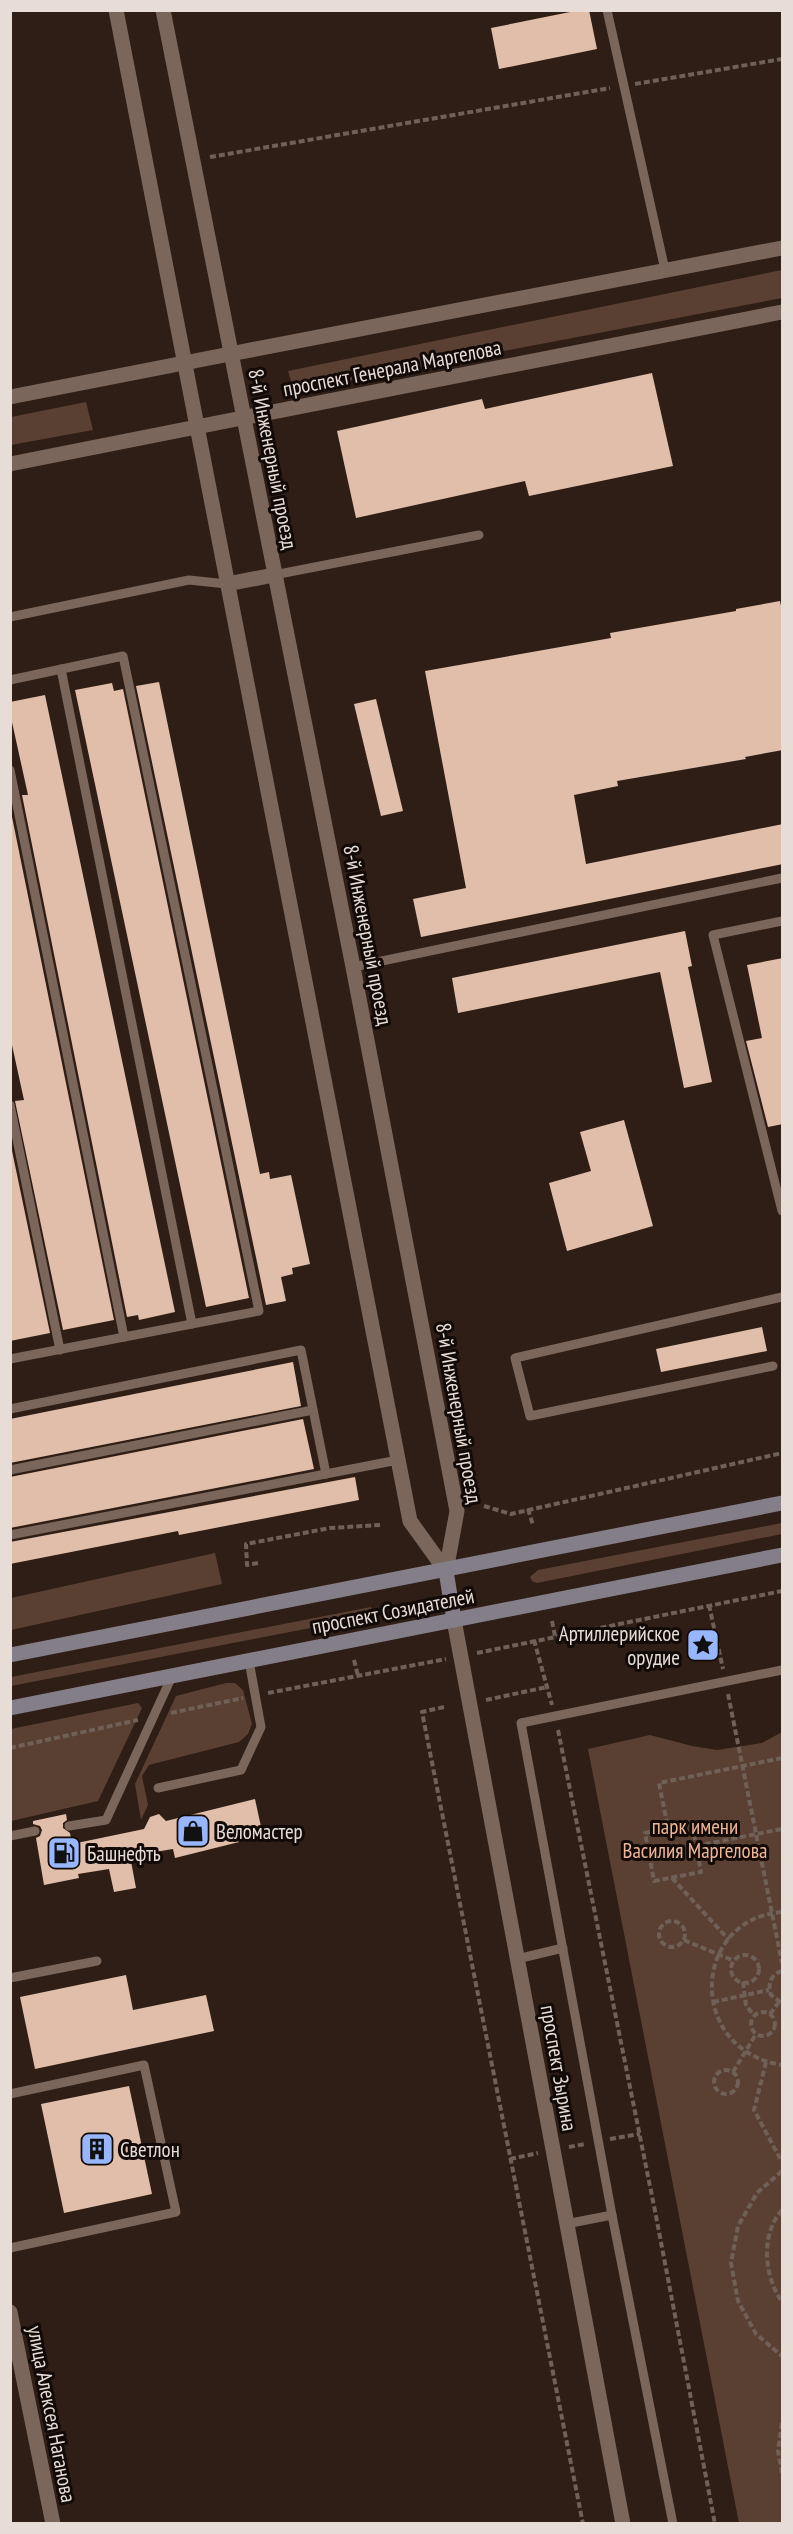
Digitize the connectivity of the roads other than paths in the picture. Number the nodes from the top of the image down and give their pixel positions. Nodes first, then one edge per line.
1 (116, 10) edge
2 (163, 10) edge
3 (607, 10) edge
4 (783, 248) edge
5 (665, 270) junction
6 (783, 312) edge
7 (231, 354) junction
8 (185, 364) junction
9 (10, 397) edge
10 (243, 418) junction
11 (197, 427) junction
12 (10, 464) edge
13 (480, 535) dead end
14 (274, 575) junction
15 (227, 584) junction
16 (10, 616) edge
17 (61, 669) junction
18 (10, 680) edge
19 (10, 770) edge
20 (783, 878) edge
21 (783, 921) edge
22 (353, 967) junction
23 (10, 1106) edge
24 (783, 1211) edge
25 (783, 1297) edge
26 (192, 1324) junction
27 (124, 1337) junction
28 (60, 1350) junction
29 (10, 1359) edge
30 (773, 1366) dead end
31 (10, 1408) edge
32 (313, 1410) junction
33 (398, 1460) junction
34 (10, 1470) edge
35 (326, 1474) junction
36 (783, 1503) edge
37 (10, 1535) edge
38 (783, 1555) edge
39 (446, 1571) junction
40 (454, 1620) junction
41 (10, 1655) edge
42 (249, 1661) junction
43 (783, 1670) edge
44 (172, 1676) junction
45 (10, 1708) edge
46 (158, 1788) dead end
47 (69, 1826) dead end
48 (35, 1832) dead end
49 (10, 1836) edge
50 (562, 1948) junction
51 (517, 1959) junction
52 (97, 1961) dead end
53 (10, 1978) edge
54 (10, 2094) edge
55 (612, 2215) junction
56 (566, 2224) junction
57 (10, 2248) edge
58 (10, 2312) edge
59 (53, 2523) edge
60 (623, 2523) edge
61 (673, 2523) edge

1 - 8 street
2 - 7 street, 8-й Инженерный проезд
3 - 5 lane
4 - 5 street, проспект Генерала Маргелова
5 - 7 street, проспект Генерала Маргелова
6 - 10 street, проспект Генерала Маргелова
7 - 8 street, проспект Генерала Маргелова
7 - 10 street, 8-й Инженерный проезд
8 - 9 street, проспект Генерала Маргелова
8 - 11 street
10 - 11 street, проспект Генерала Маргелова
10 - 14 street, 8-й Инженерный проезд
11 - 12 street, проспект Генерала Маргелова
11 - 15 street
13 - 14 lane
14 - 15 street
14 - 22 street, 8-й Инженерный проезд
15 - 16 lane
15 - 33 street
17 - 18 lane
17 - 26 lane
17 - 26 lane
19 - 27 lane
20 - 22 lane
21 - 24 lane
22 - 39 street, 8-й Инженерный проезд
23 - 28 lane
25 - 30 lane
26 - 27 lane
27 - 28 lane
28 - 29 lane
31 - 32 lane
32 - 34 lane
32 - 35 lane
33 - 35 lane
33 - 39 street
35 - 37 lane
36 - 39 main road, проспект Созидателей
38 - 40 main road, проспект Созидателей
39 - 40 main road
39 - 41 main road, проспект Созидателей
40 - 42 main road, проспект Созидателей
40 - 51 street, проспект Зырина
42 - 44 main road, проспект Созидателей
42 - 46 lane
43 - 50 lane
44 - 45 main road, проспект Созидателей
44 - 47 lane
48 - 49 lane
50 - 51 lane
50 - 55 lane
51 - 56 street, проспект Зырина
52 - 53 lane
54 - 57 lane
55 - 56 lane
55 - 61 lane
56 - 60 street, проспект Зырина
58 - 59 street, улица Алексея Наганова

